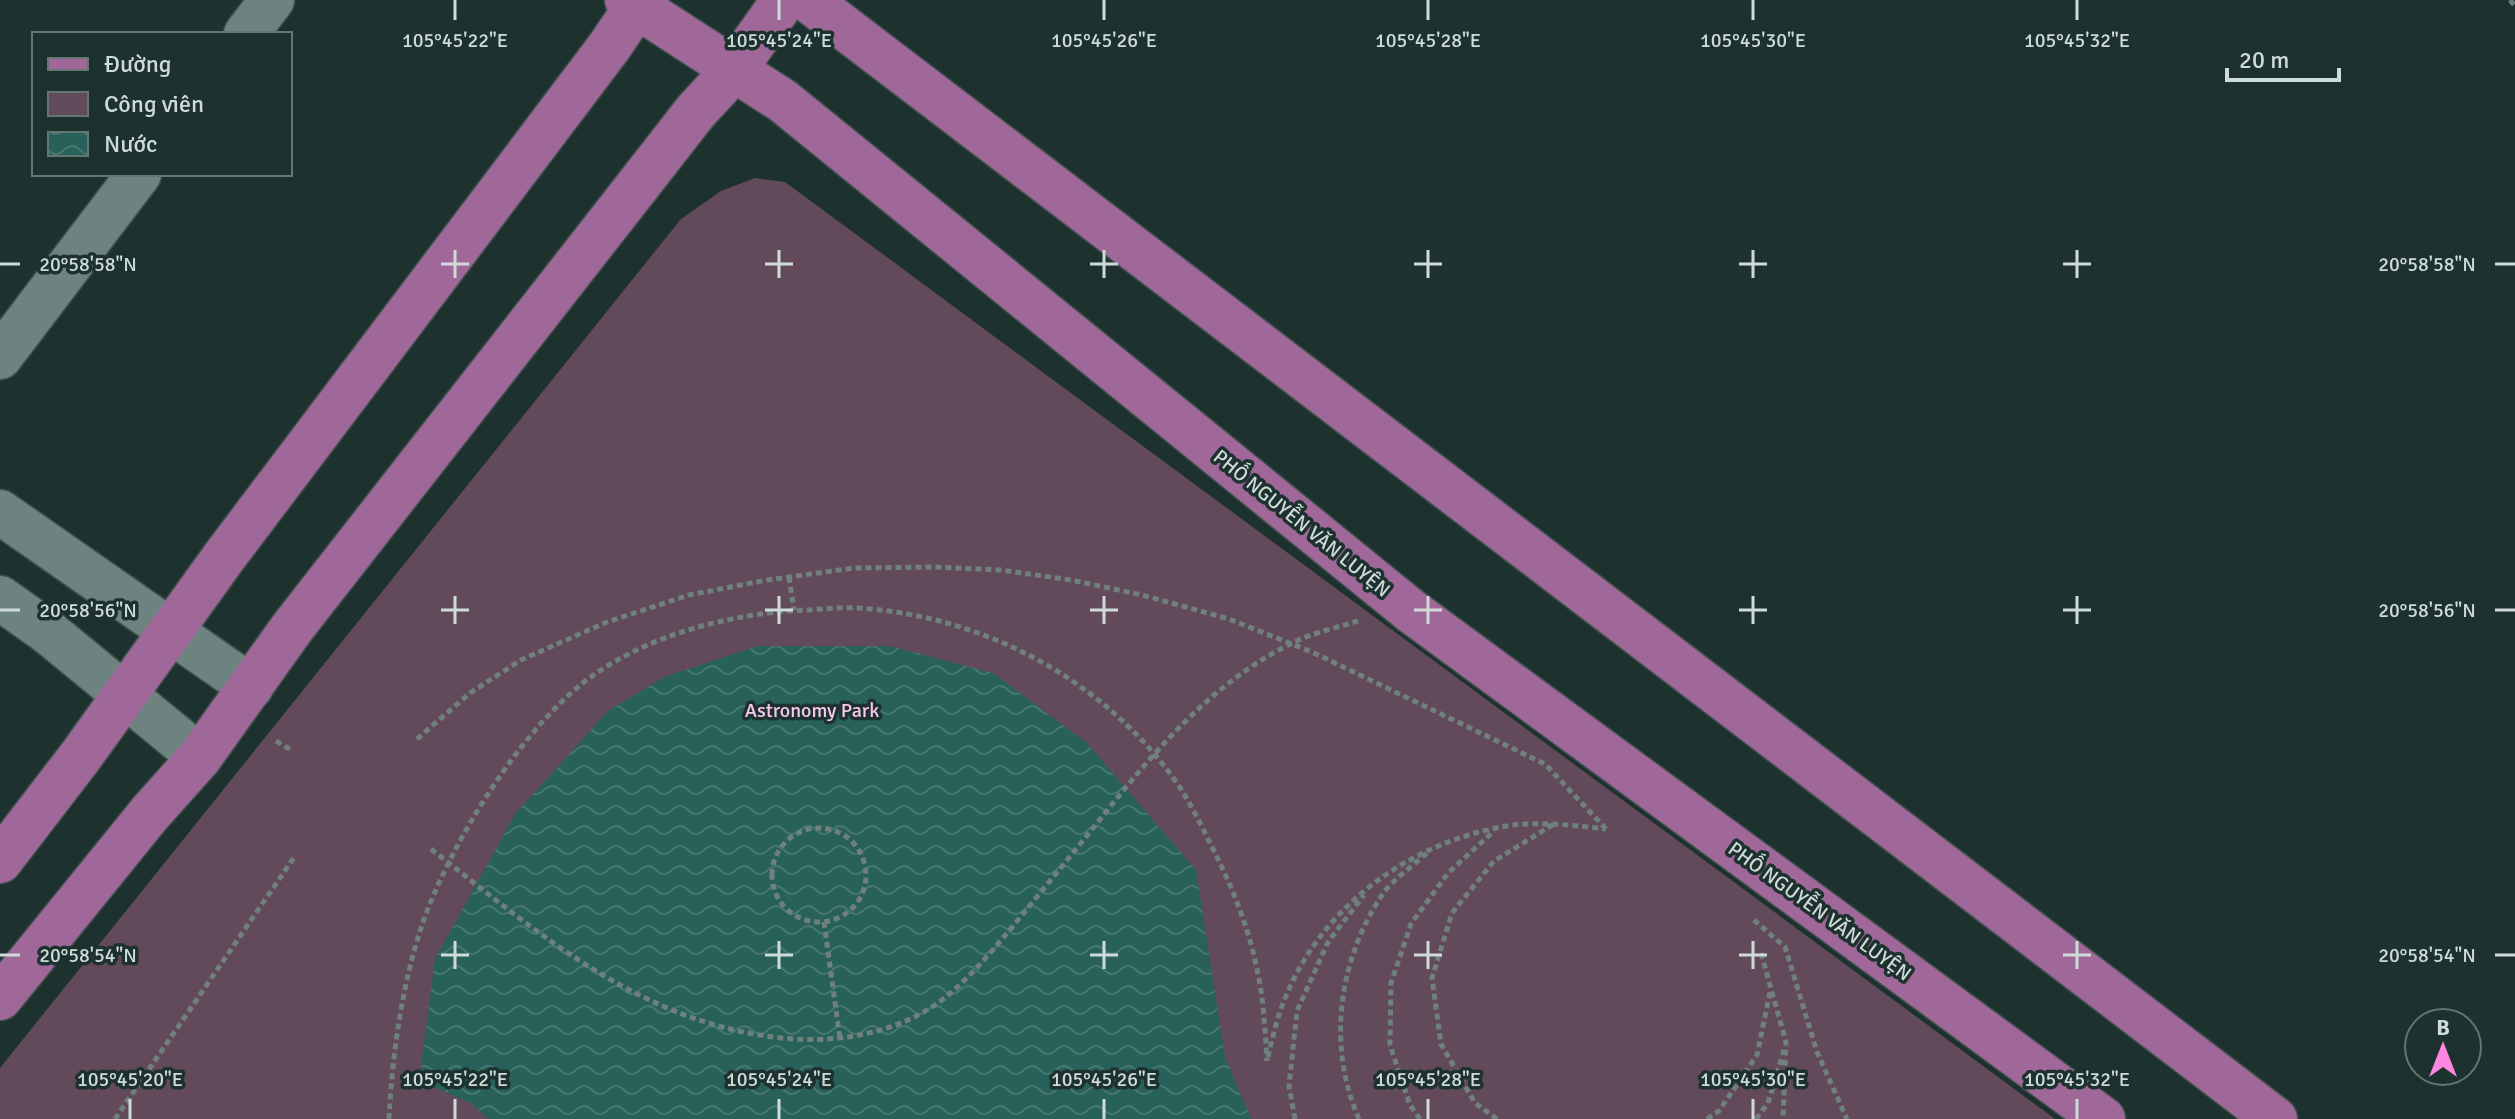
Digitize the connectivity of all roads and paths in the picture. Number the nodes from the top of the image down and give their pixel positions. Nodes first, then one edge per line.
1 (272, 0) edge
2 (784, 0) edge
3 (808, 0) edge
4 (2510, 0) edge
5 (634, 3) edge
6 (2515, 6) edge
7 (248, 32) edge
8 (734, 70) junction
9 (137, 176) edge
10 (0, 357) edge
11 (0, 512) edge
12 (789, 577) junction
13 (0, 598) edge
14 (794, 610) junction
15 (1411, 611) junction
16 (170, 630) junction
17 (1290, 644) junction
18 (251, 687) junction
19 (125, 694) junction
20 (417, 739) dead end
21 (276, 741) dead end
22 (293, 751) dead end
23 (1152, 754) junction
24 (200, 757) junction
25 (1555, 823) junction
26 (1497, 827) junction
27 (1434, 846) junction
28 (431, 849) dead end
29 (295, 856) dead end
30 (0, 861) edge
31 (449, 863) junction
32 (1375, 881) junction
33 (1754, 920) dead end
34 (824, 922) junction
35 (1761, 953) dead end
36 (1770, 989) junction
37 (0, 998) edge
38 (840, 1039) junction
39 (1786, 1042) junction
40 (115, 1119) edge
41 (389, 1119) edge
42 (1295, 1119) edge
43 (1359, 1119) edge
44 (1420, 1119) edge
45 (1497, 1119) edge
46 (1707, 1119) edge
47 (1756, 1119) edge
48 (1783, 1119) edge
49 (1847, 1119) edge
50 (2103, 1119) edge
51 (2275, 1119) edge

1 - 7 street
2 - 8 main road
3 - 51 main road
4 - 6 path
5 - 8 main road, PHỐ NGUYỄN VĂN LUYỆN
5 - 16 main road
8 - 15 main road, PHỐ NGUYỄN VĂN LUYỆN
8 - 18 main road
9 - 10 street
11 - 16 street
12 - 14 path
12 - 17 path
12 - 20 path
13 - 19 street
14 - 23 path
14 - 31 path
15 - 17 path
15 - 50 main road, PHỐ NGUYỄN VĂN LUYỆN
16 - 18 street
16 - 19 main road
17 - 23 path
17 - 25 path
18 - 24 main road
19 - 24 street
19 - 30 main road
21 - 22 path
23 - 32 path
23 - 38 path
24 - 37 main road
25 - 26 path
25 - 45 path
26 - 27 path
26 - 44 path
27 - 32 path
27 - 43 path
28 - 31 path
29 - 40 path
31 - 38 path
31 - 41 path
32 - 42 path
33 - 49 path
34 - 34 path
34 - 38 path
35 - 36 path
36 - 39 path
36 - 46 path
39 - 47 path
39 - 48 path

